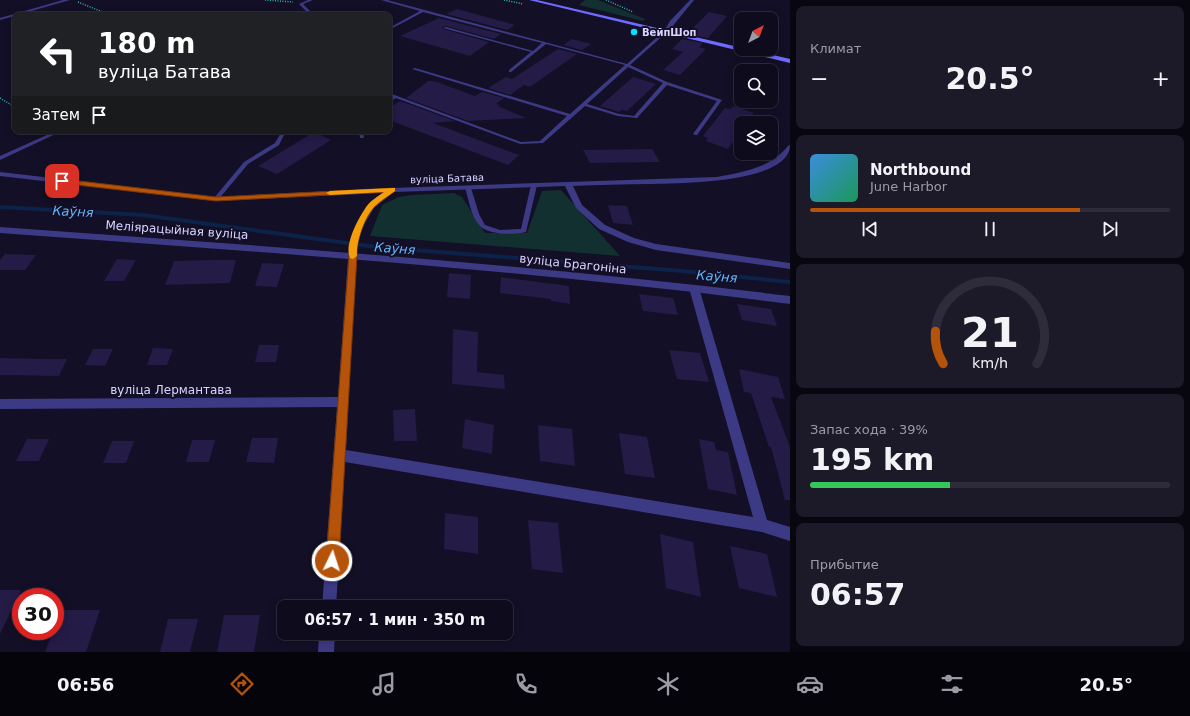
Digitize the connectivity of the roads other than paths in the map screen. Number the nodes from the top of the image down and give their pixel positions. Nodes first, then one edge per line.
1 (68, 0) edge
2 (311, 0) edge
3 (383, 0) edge
4 (531, 0) edge
5 (692, 0) edge
6 (422, 11) junction
7 (26, 12) edge
8 (309, 12) edge
9 (12, 16) edge
10 (0, 20) edge
11 (392, 27) edge
12 (445, 28) dead end
13 (665, 32) junction
14 (545, 43) junction
15 (534, 52) junction
16 (790, 61) edge
17 (628, 65) junction
18 (414, 69) dead end
19 (510, 71) dead end
20 (666, 83) junction
21 (392, 95) edge
22 (396, 96) junction
23 (392, 99) edge
24 (584, 104) junction
25 (571, 116) junction
26 (53, 134) edge
27 (282, 134) edge
28 (695, 134) dead end
29 (790, 147) edge
30 (0, 158) edge
31 (0, 174) edge
32 (568, 184) junction
33 (534, 185) junction
34 (468, 188) junction
35 (392, 190) junction
36 (216, 199) junction
37 (0, 230) edge
38 (353, 250) junction
39 (790, 266) edge
40 (694, 288) junction
41 (790, 300) edge
42 (342, 402) junction
43 (0, 404) edge
44 (340, 455) junction
45 (762, 525) junction
46 (790, 534) edge
47 (330, 600) edge
48 (327, 640) edge
49 (326, 652) edge

1 - 7 street
2 - 8 lane
3 - 6 lane
4 - 13 main road
5 - 13 street
6 - 11 lane
6 - 14 lane
9 - 10 street
12 - 15 lane
13 - 16 main road
13 - 17 lane
14 - 15 lane
14 - 17 lane
15 - 19 lane
17 - 20 lane
17 - 24 lane
18 - 25 lane
20 - 24 lane
20 - 28 lane
21 - 22 lane
22 - 23 lane
22 - 25 lane
24 - 25 lane
26 - 30 lane
27 - 36 lane
29 - 32 street, вуліца Батава
31 - 36 street, вуліца Батава
32 - 33 street, вуліца Батава
32 - 39 street
33 - 34 street, вуліца Батава
33 - 34 lane
34 - 35 street, вуліца Батава
35 - 36 street, вуліца Батава
35 - 38 street
37 - 38 street, Меліярацыйная вуліца
38 - 40 street, вуліца Брагоніна
38 - 42 street
40 - 41 street, вуліца Брагоніна
40 - 45 street
42 - 43 street, вуліца Лермантава
42 - 44 street
44 - 45 street
44 - 47 street
45 - 46 street
48 - 49 street

